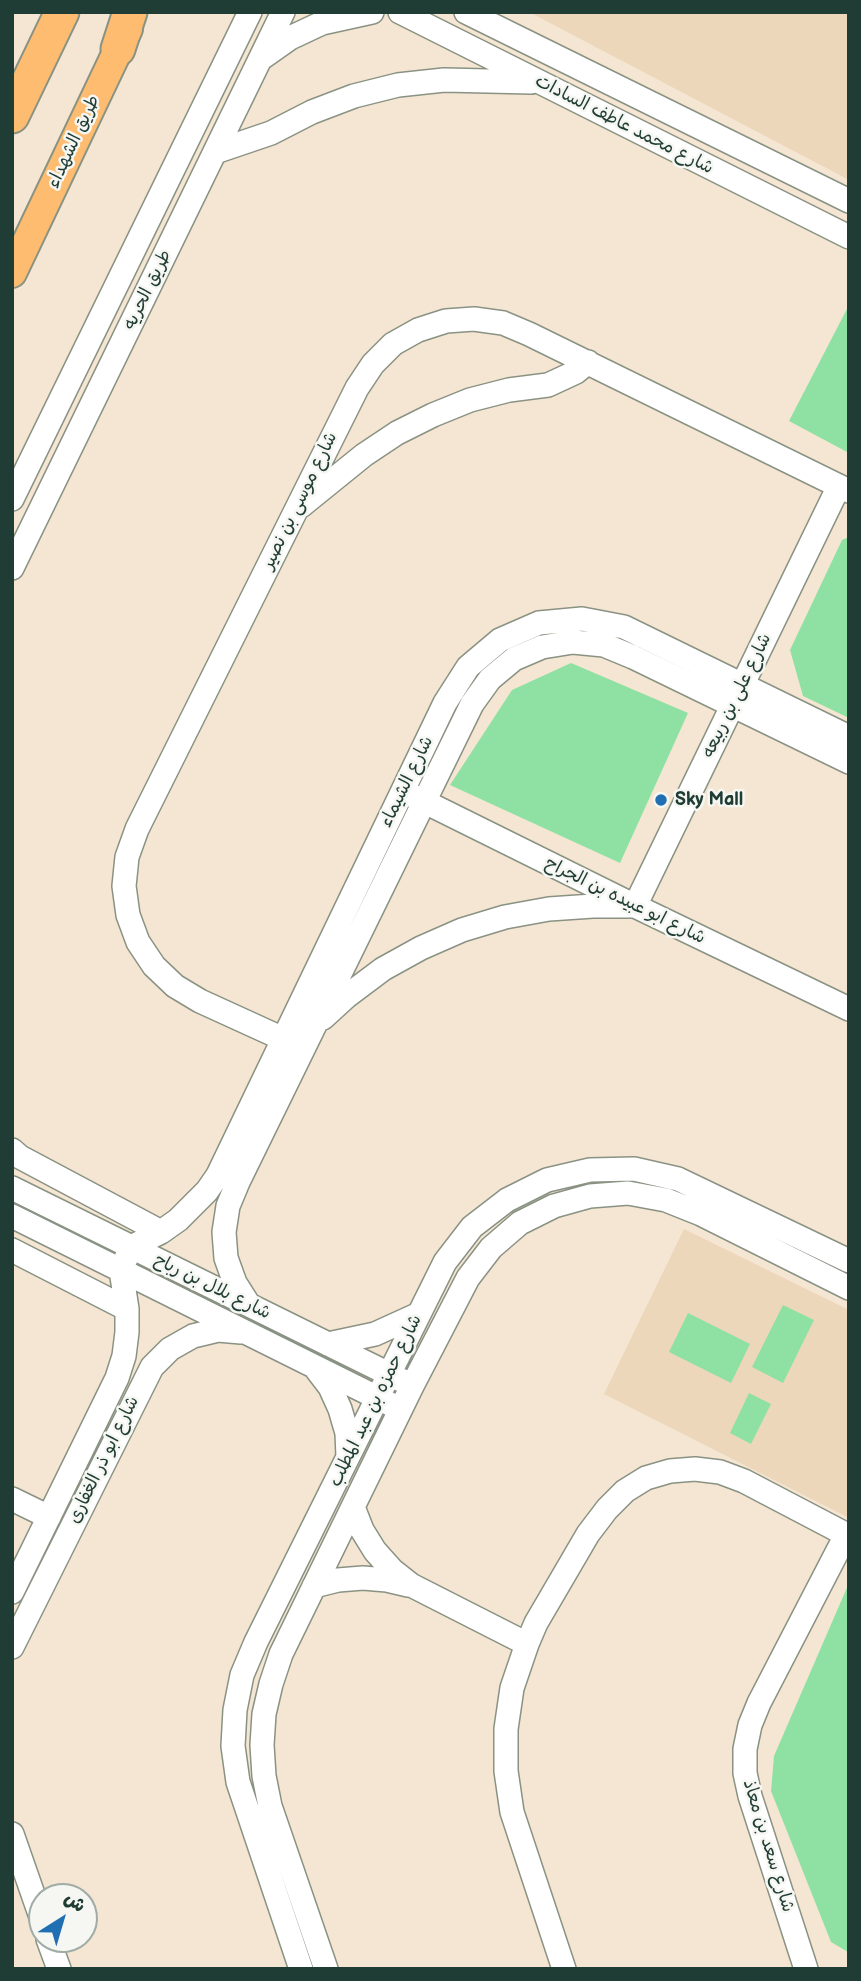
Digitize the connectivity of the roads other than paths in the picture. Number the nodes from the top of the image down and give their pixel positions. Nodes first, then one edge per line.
1 (62, 12) edge
2 (130, 12) edge
3 (137, 12) edge
4 (250, 12) edge
5 (283, 12) edge
6 (372, 12) edge
7 (400, 12) edge
8 (466, 12) edge
9 (118, 49) junction
10 (261, 58) junction
11 (539, 82) junction
12 (12, 116) edge
13 (215, 152) junction
14 (849, 201) edge
15 (849, 237) edge
16 (12, 273) edge
17 (588, 362) junction
18 (844, 488) edge
19 (12, 499) edge
20 (296, 511) junction
21 (18, 541) edge
22 (12, 568) edge
23 (738, 695) junction
24 (849, 737) edge
25 (849, 762) edge
26 (402, 791) junction
27 (424, 801) junction
28 (635, 906) junction
29 (849, 1009) edge
30 (314, 1026) junction
31 (293, 1043) junction
32 (12, 1150) edge
33 (12, 1188) edge
34 (12, 1216) edge
35 (161, 1232) junction
36 (131, 1247) junction
37 (12, 1250) edge
38 (849, 1261) edge
39 (121, 1270) junction
40 (849, 1288) edge
41 (250, 1305) junction
42 (127, 1308) junction
43 (419, 1314) junction
44 (244, 1332) junction
45 (328, 1344) junction
46 (315, 1367) junction
47 (390, 1374) junction
48 (412, 1385) junction
49 (378, 1399) junction
50 (401, 1410) junction
51 (348, 1457) junction
52 (12, 1499) edge
53 (353, 1507) junction
54 (49, 1517) junction
55 (847, 1535) edge
56 (411, 1585) junction
57 (314, 1586) junction
58 (12, 1592) edge
59 (527, 1644) junction
60 (12, 1647) edge
61 (12, 1834) edge
62 (29, 1883) edge
63 (310, 1922) junction
64 (288, 1930) junction
65 (301, 1969) edge
66 (326, 1969) edge
67 (564, 1969) edge
68 (806, 1969) edge

1 - 12 highway
2 - 9 highway
3 - 9 main road, طريق الشهداء
4 - 19 street, طريق الحريه
5 - 10 street, طريق الحريه
6 - 10 street
7 - 11 street, شارع محمد عاطف السادات
8 - 14 street, شارع محمد عاطف السادات
9 - 16 main road, طريق الشهداء
10 - 13 street, طريق الحريه
11 - 13 street
11 - 15 street, شارع محمد عاطف السادات
13 - 21 street, طريق الحريه
17 - 18 street, شارع موسى بن نصير
17 - 20 street
17 - 20 street, شارع موسى بن نصير
18 - 23 street, شارع على بن ربيعه
20 - 31 street, شارع موسى بن نصير
21 - 22 street, طريق الحريه
23 - 24 street, شارع الشيماء
23 - 25 street, شارع الشيماء
23 - 26 street, شارع الشيماء
23 - 27 street, شارع الشيماء
23 - 28 street, شارع على بن ربيعه
26 - 27 street, شارع ابو عبيده بن الجراح
26 - 31 street, شارع الشيماء
27 - 28 street, شارع ابو عبيده بن الجراح
27 - 30 street, شارع الشيماء
28 - 29 street, شارع ابو عبيده بن الجراح
28 - 30 street
30 - 31 street, شارع الشيماء
31 - 35 street, شارع الشيماء
31 - 41 street, شارع الشيماء
32 - 35 street
33 - 36 street, شارع بلال بن رباح
34 - 39 street, شارع بلال بن رباح
35 - 36 street, شارع الشيماء
36 - 39 street
36 - 41 street, شارع بلال بن رباح
37 - 42 street
38 - 43 street, شارع حمزه بن عبد المطلب
39 - 42 street, شارع ابو ذر الغفارى
39 - 44 street, شارع بلال بن رباح
40 - 48 street, شارع حمزه بن عبد المطلب
41 - 45 street, شارع بلال بن رباح
42 - 54 street, شارع ابو ذر الغفارى
43 - 45 street
43 - 47 street, شارع حمزه بن عبد المطلب
44 - 46 street, شارع بلال بن رباح
44 - 60 street, شارع ابو ذر الغفارى
45 - 47 street, شارع بلال بن رباح
46 - 49 street, شارع بلال بن رباح
46 - 51 street
47 - 48 street, شارع بلال بن رباح
47 - 49 street, شارع حمزه بن عبد المطلب
48 - 50 street, شارع حمزه بن عبد المطلب
49 - 50 street, شارع بلال بن رباح
49 - 51 street, شارع حمزه بن عبد المطلب
50 - 53 street, شارع حمزه بن عبد المطلب
51 - 64 street, شارع حمزه بن عبد المطلب
52 - 54 street
53 - 56 street
53 - 57 street, شارع حمزه بن عبد المطلب
54 - 58 street, شارع ابو ذر الغفارى
55 - 59 street
55 - 68 street, شارع سعد بن معاذ
56 - 57 street
56 - 59 street
57 - 63 street, شارع حمزه بن عبد المطلب
59 - 67 street
61 - 62 street
63 - 64 street
63 - 66 street, شارع حمزه بن عبد المطلب
64 - 65 street, شارع حمزه بن عبد المطلب

